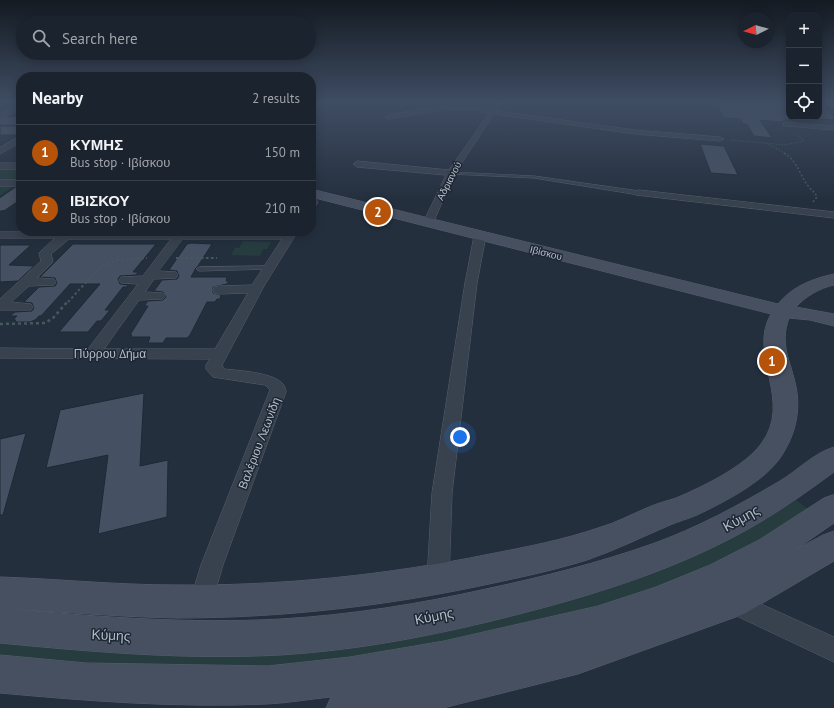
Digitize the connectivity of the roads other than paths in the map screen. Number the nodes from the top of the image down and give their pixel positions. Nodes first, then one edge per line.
1 (478, 134) edge
2 (653, 134) edge
3 (720, 139) road end
4 (16, 142) edge
5 (4, 148) edge
6 (16, 148) edge
7 (16, 164) edge
8 (357, 164) dead end
9 (4, 166) edge
10 (451, 173) junction
11 (0, 183) edge
12 (16, 183) edge
13 (639, 193) joint
14 (316, 194) edge
15 (16, 195) edge
16 (0, 206) edge
17 (834, 215) edge
18 (428, 223) junction
19 (0, 235) edge
20 (65, 236) junction
21 (104, 236) junction
22 (140, 236) joint
23 (179, 236) edge
24 (193, 236) edge
25 (256, 236) edge
26 (290, 236) edge
27 (480, 236) junction
28 (95, 246) dead end
29 (132, 246) dead end
30 (269, 268) junction
31 (199, 269) dead end
32 (172, 275) dead end
33 (149, 278) junction
34 (834, 279) edge
35 (23, 280) junction
36 (125, 280) dead end
37 (50, 282) dead end
38 (256, 289) junction
39 (219, 290) dead end
40 (135, 296) junction
41 (158, 296) dead end
42 (0, 306) edge
43 (26, 306) dead end
44 (782, 311) junction
45 (834, 320) edge
46 (834, 329) edge
47 (0, 353) edge
48 (93, 353) junction
49 (219, 354) junction
50 (834, 456) edge
51 (834, 507) edge
52 (834, 545) edge
53 (438, 580) junction
54 (0, 593) edge
55 (202, 601) junction
56 (732, 602) junction
57 (0, 626) edge
58 (834, 650) edge
59 (0, 674) edge
60 (346, 708) edge

1 - 10 street, Αδριανού
2 - 3 street
4 - 5 street
5 - 6 street
7 - 9 street
8 - 10 street
10 - 13 lane
10 - 18 street, Αδριανού
11 - 12 street
13 - 17 street
14 - 18 street, Ιβίσκου
15 - 16 street
18 - 27 street, Ιβίσκου
19 - 20 street
20 - 21 street
20 - 35 street
21 - 22 street
21 - 28 street
22 - 29 street
23 - 33 street
24 - 25 street
26 - 30 street, Βαλέριου Λεωνίδη
27 - 44 street, Ιβίσκου
27 - 53 street
30 - 31 lane
30 - 38 street, Βαλέριου Λεωνίδη
32 - 33 street
33 - 36 street
33 - 40 street
34 - 44 street
35 - 37 street
35 - 42 street
38 - 39 street
38 - 49 street, Βαλέριου Λεωνίδη
40 - 41 street
40 - 48 street
42 - 43 street
44 - 45 street, Ιβίσκου
44 - 46 street, Ιβίσκου
44 - 53 street
47 - 48 street, Πύρρου Δήμα
48 - 49 street, Πύρρου Δήμα
49 - 55 street, Βαλέριου Λεωνίδη
50 - 57 street, Κύμης
51 - 59 street
52 - 56 street
53 - 55 street
54 - 55 street
56 - 58 street
56 - 60 street

